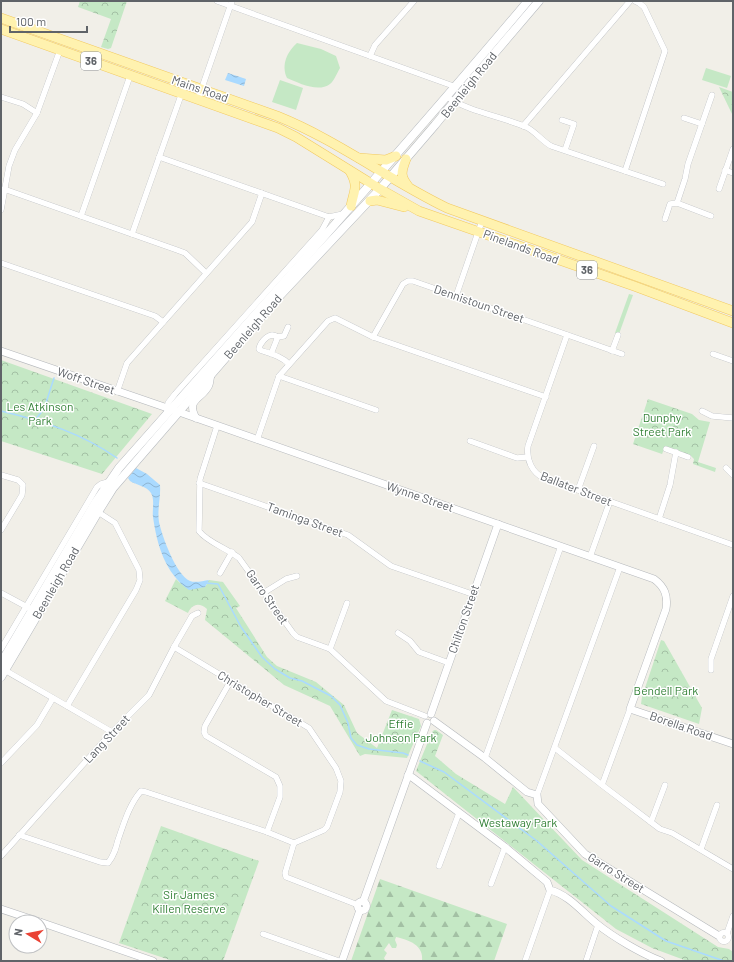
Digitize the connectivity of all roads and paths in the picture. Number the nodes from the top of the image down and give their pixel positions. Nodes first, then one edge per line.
1 (217, 1) edge
2 (414, 1) edge
3 (528, 1) edge
4 (539, 1) edge
5 (630, 1) edge
6 (635, 1) edge
7 (232, 4) edge
8 (1, 18) edge
9 (1, 30) edge
10 (60, 50) junction
11 (370, 56) junction
12 (130, 76) junction
13 (185, 84) junction
14 (456, 86) junction
15 (201, 90) junction
16 (182, 94) junction
17 (712, 95) dead end
18 (1, 97) edge
19 (446, 97) junction
20 (198, 99) junction
21 (454, 102) junction
22 (37, 113) junction
23 (684, 118) dead end
24 (562, 120) dead end
25 (702, 124) junction
26 (523, 126) junction
27 (733, 149) edge
28 (565, 150) junction
29 (396, 156) junction
30 (159, 157) junction
31 (356, 157) junction
32 (406, 159) junction
33 (349, 170) junction
34 (725, 170) junction
35 (625, 171) junction
36 (382, 172) junction
37 (733, 173) edge
38 (391, 176) junction
39 (371, 184) junction
40 (663, 184) dead end
41 (4, 189) junction
42 (380, 189) junction
43 (410, 189) junction
44 (719, 189) dead end
45 (262, 193) junction
46 (370, 201) junction
47 (678, 203) junction
48 (351, 206) junction
49 (1, 210) edge
50 (419, 210) junction
51 (343, 214) junction
52 (81, 216) junction
53 (711, 216) dead end
54 (329, 217) junction
55 (665, 219) dead end
56 (482, 221) junction
57 (478, 231) junction
58 (132, 234) junction
59 (1, 263) edge
60 (206, 273) junction
61 (456, 296) junction
62 (733, 311) edge
63 (163, 322) junction
64 (733, 323) edge
65 (288, 327) dead end
66 (567, 335) junction
67 (618, 335) dead end
68 (277, 337) junction
69 (373, 337) junction
70 (612, 350) junction
71 (1, 351) edge
72 (271, 354) junction
73 (622, 354) dead end
74 (713, 354) dead end
75 (733, 361) edge
76 (289, 364) junction
77 (211, 375) junction
78 (279, 376) junction
79 (117, 392) junction
80 (546, 397) junction
81 (376, 410) dead end
82 (170, 411) junction
83 (702, 411) dead end
84 (196, 418) junction
85 (733, 418) edge
86 (217, 426) junction
87 (257, 440) junction
88 (470, 441) dead end
89 (594, 446) dead end
90 (666, 449) dead end
91 (676, 452) junction
92 (688, 457) dead end
93 (527, 458) junction
94 (726, 468) dead end
95 (1, 474) edge
96 (733, 475) edge
97 (199, 483) junction
98 (578, 490) junction
99 (610, 501) junction
100 (98, 512) junction
101 (659, 519) junction
102 (498, 524) junction
103 (1, 530) edge
104 (733, 545) edge
105 (561, 546) junction
106 (232, 552) junction
107 (590, 556) junction
108 (620, 567) junction
109 (220, 573) dead end
110 (297, 576) dead end
111 (265, 592) junction
112 (1, 593) edge
113 (472, 594) junction
114 (733, 596) edge
115 (346, 603) dead end
116 (32, 610) junction
117 (198, 613) dead end
118 (398, 633) dead end
119 (174, 647) junction
120 (1, 649) edge
121 (330, 649) junction
122 (449, 662) junction
123 (2, 670) edge
124 (711, 670) dead end
125 (230, 682) junction
126 (53, 698) junction
127 (67, 706) junction
128 (630, 708) junction
129 (429, 719) junction
130 (112, 732) junction
131 (733, 744) edge
132 (555, 748) junction
133 (486, 758) junction
134 (1, 763) edge
135 (408, 775) junction
136 (602, 785) junction
137 (665, 785) dead end
138 (538, 795) junction
139 (718, 805) dead end
140 (459, 813) junction
141 (651, 822) junction
142 (267, 832) junction
143 (19, 835) junction
144 (294, 843) junction
145 (505, 847) junction
146 (701, 849) junction
147 (1, 856) edge
148 (439, 866) dead end
149 (733, 869) edge
150 (491, 884) dead end
151 (550, 890) junction
152 (360, 906) junction
153 (1, 909) edge
154 (16, 914) edge
155 (733, 916) edge
156 (48, 925) edge
157 (598, 925) junction
158 (263, 934) dead end
159 (727, 934) junction
160 (719, 936) junction
161 (727, 940) junction
162 (733, 944) edge
163 (140, 959) edge
164 (648, 959) edge
165 (153, 961) edge
166 (339, 961) edge
167 (342, 961) edge
168 (525, 961) edge
169 (586, 961) edge
170 (661, 961) edge

1 - 7 street
2 - 11 street
3 - 14 main road, Beenleigh Road
4 - 21 main road, Beenleigh Road
5 - 26 street
6 - 35 street
7 - 11 street
7 - 15 street
8 - 13 main road, Mains Road / 36
9 - 10 main road, Mains Road / 36
10 - 12 main road, Mains Road / 36
10 - 22 street
11 - 14 street
12 - 16 main road, Mains Road / 36
12 - 52 street
13 - 15 main road, Mains Road / 36
13 - 16 street
14 - 19 main road, Beenleigh Road
15 - 20 street
15 - 31 main road, Mains Road / 36
16 - 20 main road, Mains Road / 36
16 - 30 street
17 - 25 street
18 - 22 street
19 - 21 street
19 - 29 main road, Beenleigh Road
20 - 33 main road, Mains Road / 36
21 - 26 street
21 - 32 main road, Beenleigh Road
22 - 41 street
23 - 25 street
24 - 28 street
25 - 47 street
26 - 28 street
27 - 34 street
28 - 35 street
29 - 31 main road
29 - 36 main road, Beenleigh Road
30 - 45 street
30 - 58 street
31 - 36 main road, Mains Road / 36
32 - 38 main road, Beenleigh Road
32 - 43 main road
33 - 39 main road, Mains Road / 36
33 - 48 main road
34 - 37 street
34 - 44 street
35 - 40 street
36 - 38 main road, Mains Road / 36
36 - 39 main road, Beenleigh Road
38 - 42 main road, Beenleigh Road
38 - 43 main road, Pinelands Road / 36
39 - 42 main road, Mains Road / 36
39 - 48 main road, Beenleigh Road
41 - 49 street
41 - 52 street
42 - 46 main road, Beenleigh Road
42 - 50 main road, Pinelands Road / 36
43 - 56 main road, Pinelands Road / 36
45 - 54 street
45 - 60 street
46 - 50 main road
46 - 77 main road, Beenleigh Road
47 - 53 street
47 - 55 street
48 - 51 main road, Beenleigh Road
50 - 57 main road, Pinelands Road / 36
51 - 54 street
51 - 82 main road, Beenleigh Road
52 - 58 street
54 - 82 street, Beenleigh Road
56 - 57 street
56 - 62 main road, Pinelands Road / 36
57 - 61 street
57 - 64 main road, Pinelands Road / 36
58 - 60 street
59 - 63 street
60 - 63 street
61 - 66 street, Dennistoun Street
61 - 69 street, Dennistoun Street
63 - 79 street
65 - 68 street
66 - 70 street, Dennistoun Street
66 - 80 street
67 - 70 street
68 - 72 street
68 - 72 street
69 - 76 street
69 - 80 street
70 - 73 street, Dennistoun Street
71 - 79 street, Woff Street
72 - 76 street
74 - 75 street
76 - 78 street
77 - 82 main road, Beenleigh Road
77 - 84 street
78 - 81 street
78 - 87 street
79 - 82 street, Woff Street
80 - 93 street
82 - 84 street, Wynne Street
82 - 100 main road, Beenleigh Road
82 - 116 main road, Beenleigh Road
83 - 85 street
84 - 86 street, Wynne Street
86 - 87 street, Wynne Street
86 - 97 street, Garro Street
87 - 102 street, Wynne Street
88 - 93 street
89 - 98 street
90 - 91 street
91 - 92 street
91 - 101 street
93 - 98 street, Ballater Street
94 - 96 street
95 - 103 street
97 - 106 street, Garro Street
97 - 113 street, Taminga Street
98 - 99 street, Ballater Street
99 - 101 street, Ballater Street
99 - 107 street
100 - 116 main road, Beenleigh Road
100 - 127 street
101 - 104 street, Ballater Street
102 - 105 street, Wynne Street
102 - 113 street, Chilton Street
105 - 107 street, Wynne Street
105 - 133 street
106 - 109 street
106 - 111 street, Garro Street
107 - 108 street, Wynne Street
108 - 128 street, Wynne Street
108 - 132 street
110 - 111 street
111 - 121 street, Garro Street
112 - 116 street
113 - 122 street, Chilton Street
114 - 124 street
115 - 121 street
116 - 120 street, Beenleigh Road
116 - 123 main road, Beenleigh Road
117 - 119 street, Lang Street
118 - 122 street
119 - 125 street, Christopher Street
119 - 130 street, Lang Street
121 - 129 street, Garro Street
122 - 129 street, Chilton Street
123 - 126 street
125 - 142 street
125 - 144 street, Christopher Street
126 - 127 street
126 - 134 street
127 - 130 street
128 - 131 street, Borella Road
128 - 136 street
129 - 133 street, Garro Street
129 - 135 street, Chilton Street
130 - 143 street, Lang Street
132 - 136 street
132 - 138 street
133 - 138 street, Garro Street
135 - 140 street
135 - 152 street, Chilton Street
136 - 141 street
137 - 141 street
138 - 160 street, Garro Street
139 - 146 street
140 - 145 street
140 - 148 street
141 - 146 street
142 - 143 street
142 - 144 street
143 - 147 street, Lang Street
144 - 152 street
145 - 150 street
145 - 151 street
146 - 149 street
151 - 157 street
151 - 168 street
152 - 167 street, Chilton Street
153 - 154 street
155 - 159 street
156 - 163 street
157 - 164 street
157 - 169 street
158 - 166 street
159 - 160 street
159 - 161 street
160 - 161 street
161 - 162 street
163 - 165 street
164 - 170 street

